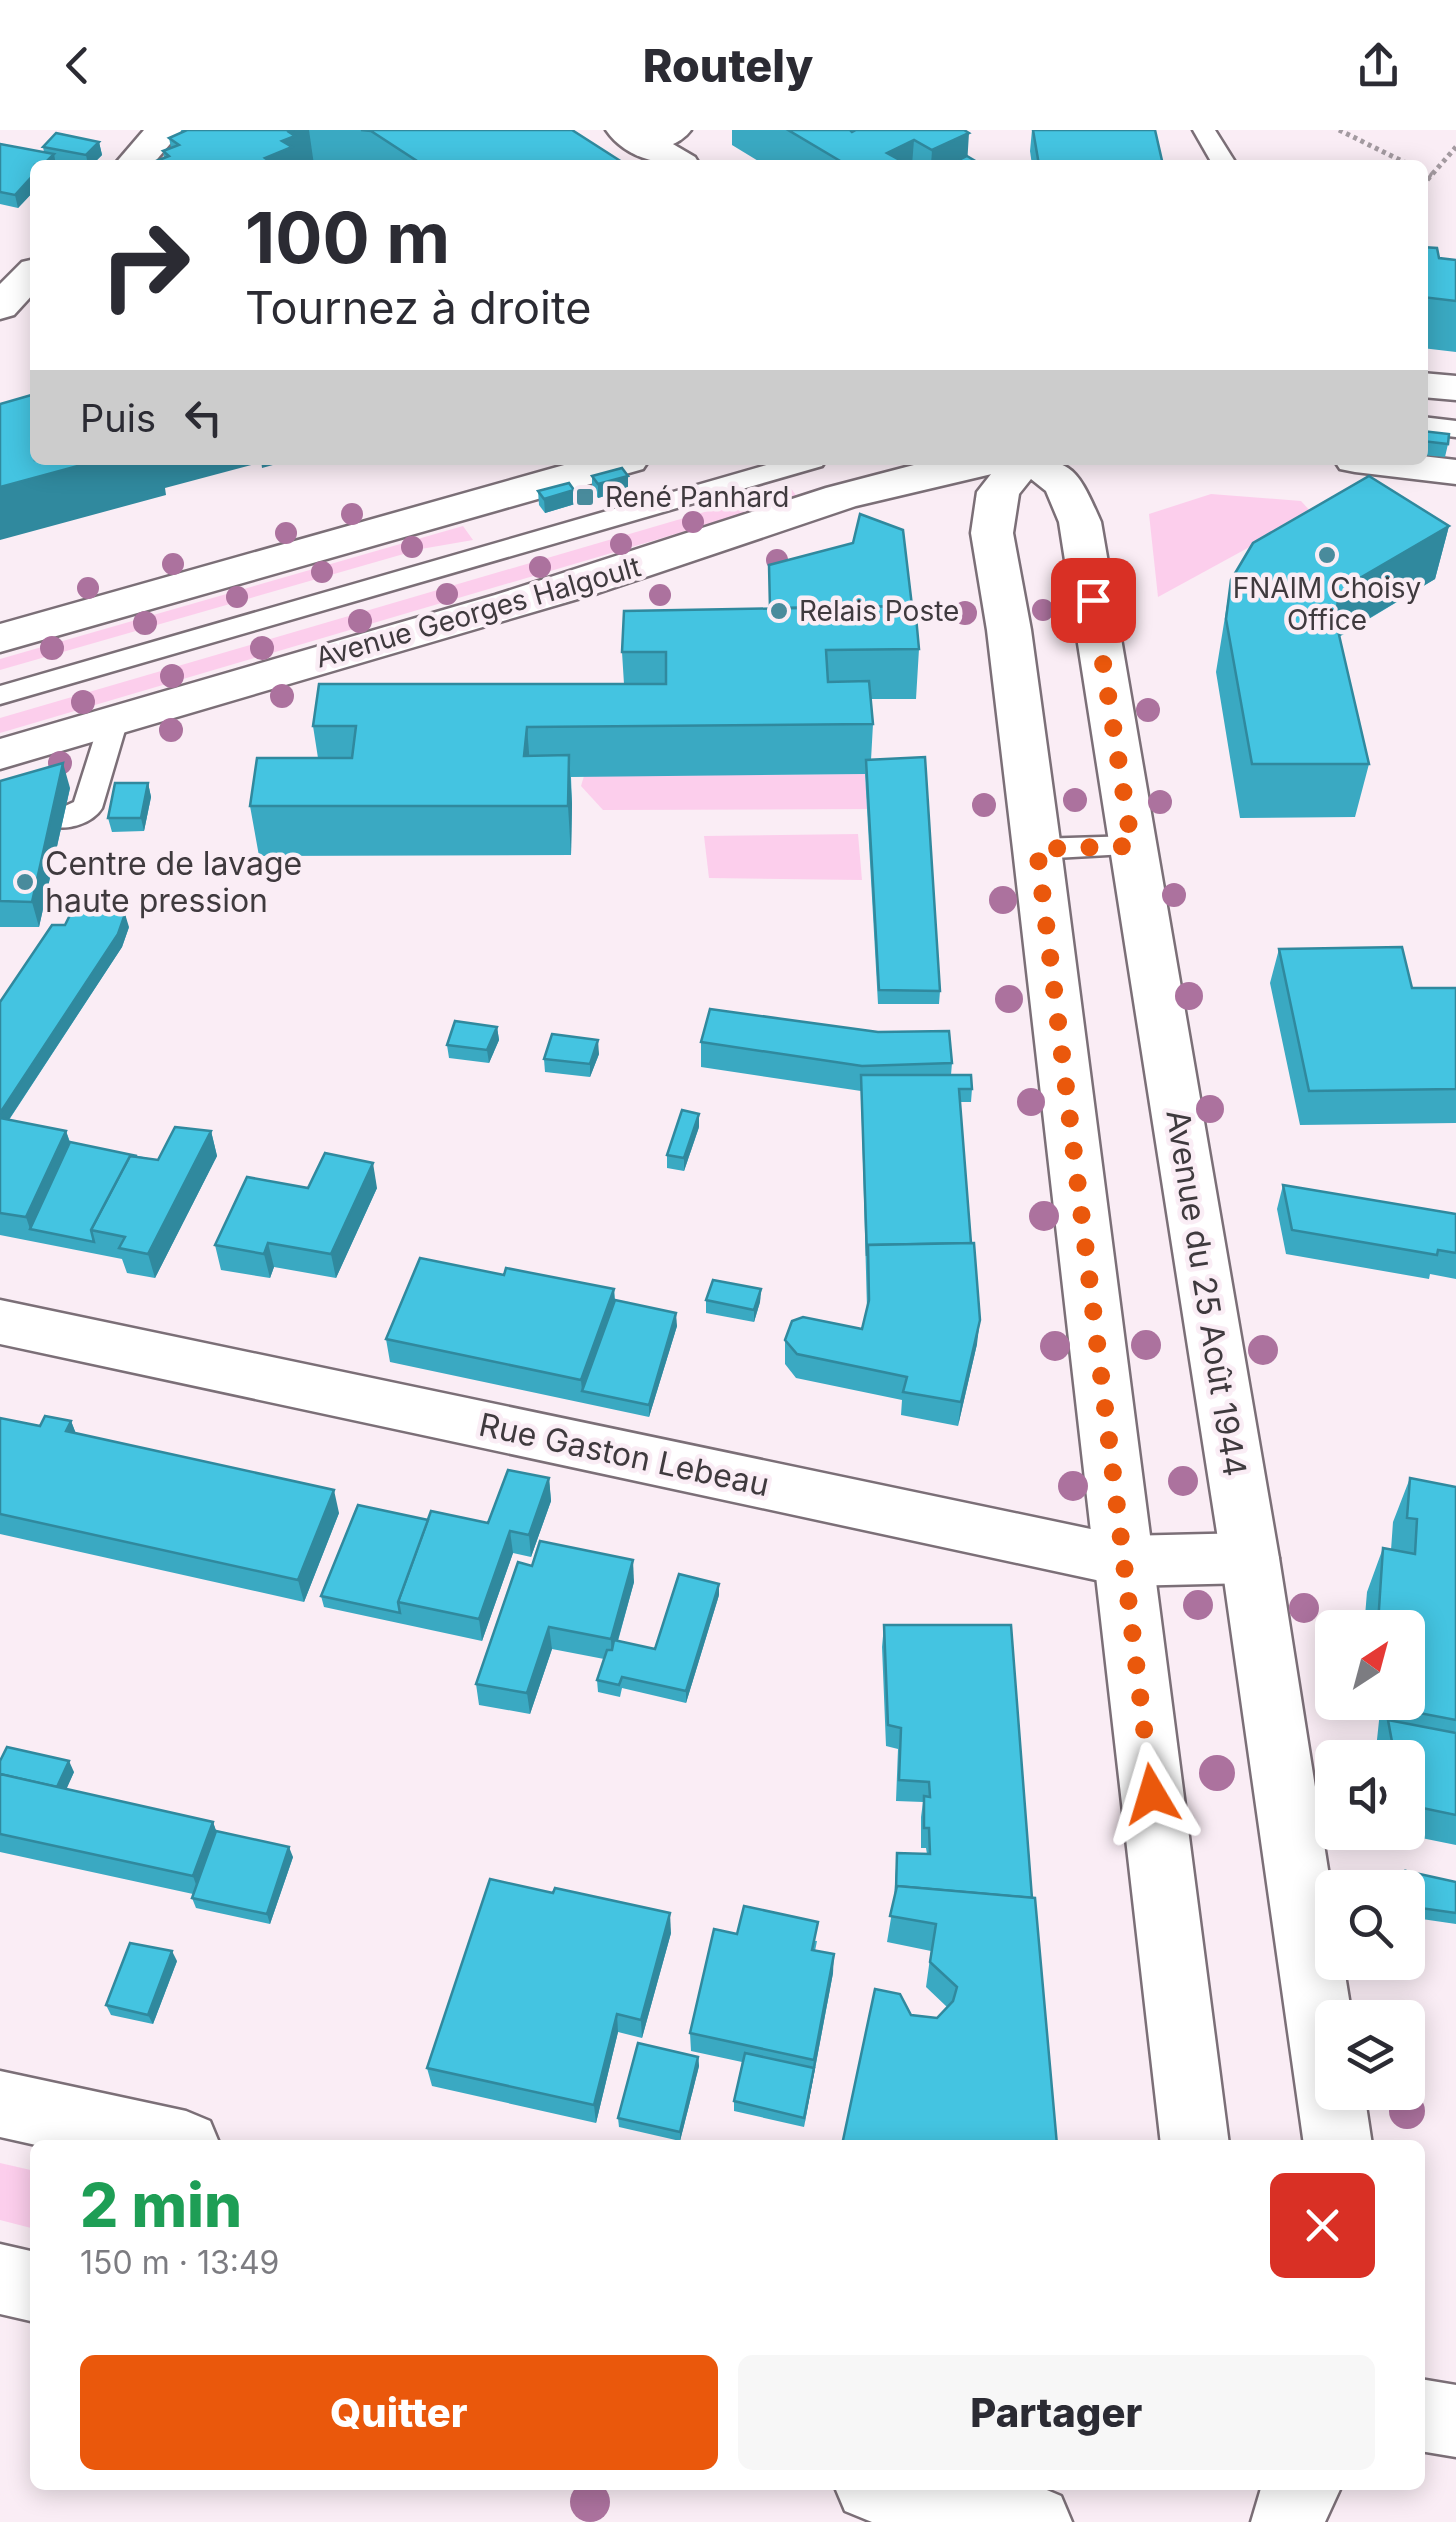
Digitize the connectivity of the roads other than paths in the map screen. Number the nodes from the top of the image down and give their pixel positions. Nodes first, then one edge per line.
1 (164, 130) edge
2 (1204, 130) edge
3 (647, 134) edge
4 (137, 160) edge
5 (676, 160) edge
6 (1222, 160) edge
7 (30, 275) edge
8 (0, 307) edge
9 (1428, 385) edge
10 (1456, 388) edge
11 (1428, 425) edge
12 (1456, 428) edge
13 (610, 465) edge
14 (796, 465) edge
15 (961, 465) edge
16 (1020, 465) edge
17 (1038, 465) edge
18 (1396, 465) edge
19 (1456, 472) edge
20 (0, 638) edge
21 (0, 695) edge
22 (114, 720) junction
23 (0, 754) edge
24 (63, 820) edge
25 (1132, 846) junction
26 (1037, 849) junction
27 (0, 1322) edge
28 (1250, 1558) junction
29 (1124, 1561) junction
30 (0, 2104) edge
31 (163, 2140) edge
32 (1194, 2140) edge
33 (1337, 2140) edge
34 (0, 2278) edge
35 (30, 2286) edge
36 (1425, 2416) edge
37 (1456, 2421) edge
38 (893, 2490) edge
39 (1035, 2522) edge

1 - 4 main road
2 - 6 lane
3 - 5 main road
7 - 8 main road
9 - 10 main road
11 - 12 lane
13 - 20 main road
14 - 21 lane, Avenue Georges Halgoult
15 - 22 main road, Avenue Georges Halgoult
16 - 26 main road
17 - 25 main road, Avenue du 25 Août 1944
18 - 19 main road
22 - 23 main road, Avenue Georges Halgoult
22 - 24 lane
25 - 26 lane
25 - 28 main road, Avenue du 25 Août 1944
26 - 29 main road
27 - 29 main road, Rue Gaston Lebeau
28 - 29 main road, Rue Gaston Lebeau
28 - 33 main road, Avenue du 25 Août 1944
29 - 32 main road
30 - 31 main road
34 - 35 main road
36 - 37 main road
38 - 39 main road

